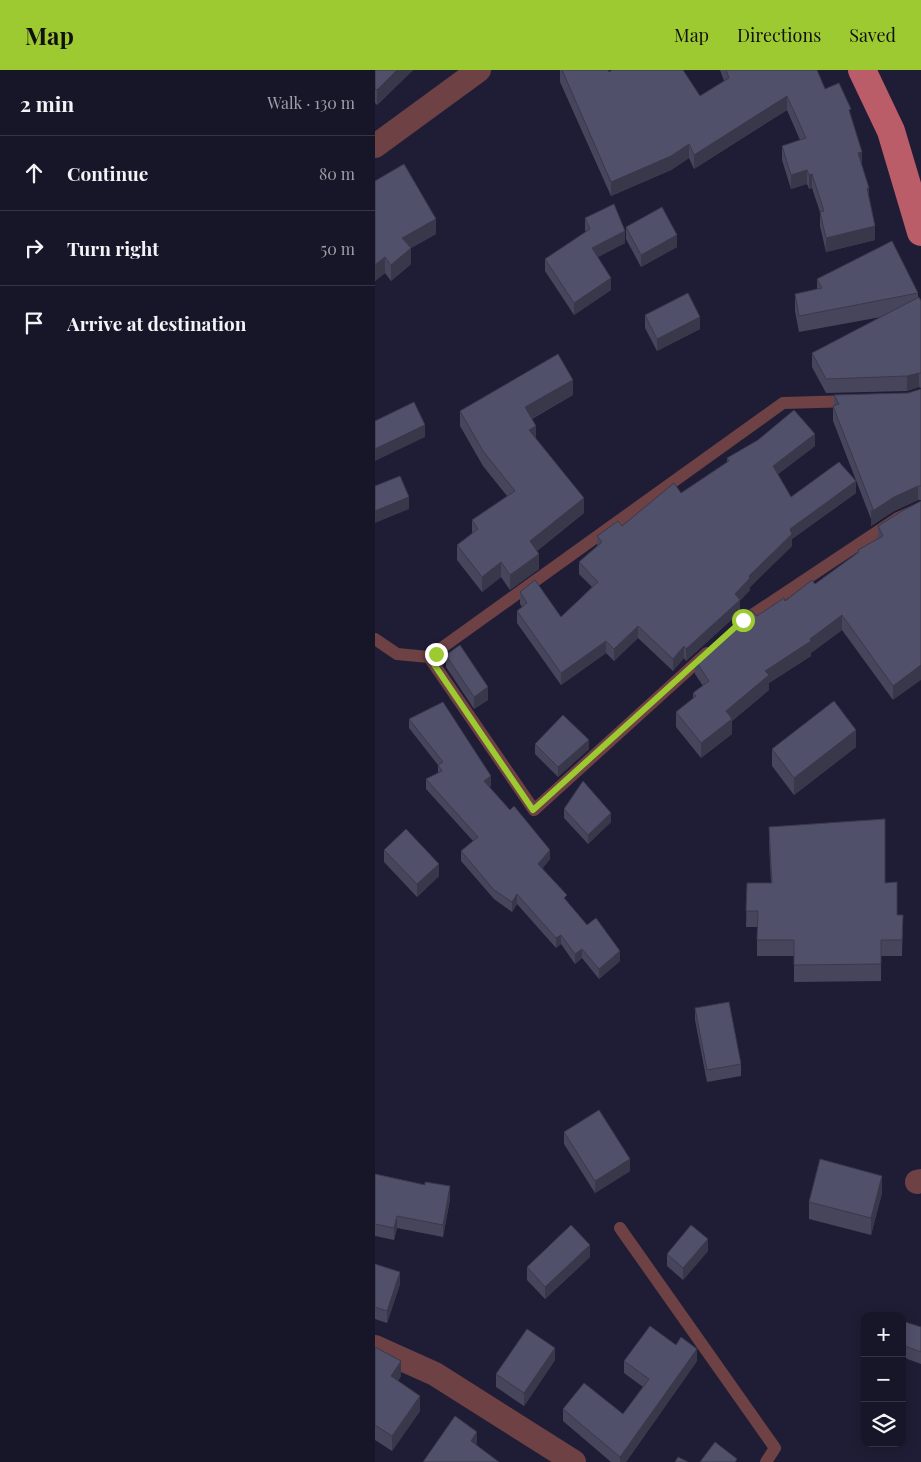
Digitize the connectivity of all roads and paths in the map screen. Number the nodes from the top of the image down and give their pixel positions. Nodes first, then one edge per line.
1 (479, 70) edge
2 (862, 70) edge
3 (375, 146) edge
4 (921, 232) edge
5 (862, 400) edge
6 (921, 508) edge
7 (729, 633) edge
8 (375, 638) edge
9 (714, 646) edge
10 (429, 657) junction
11 (620, 1228) dead end
12 (375, 1347) edge
13 (573, 1462) edge
14 (766, 1462) edge

1 - 3 street
2 - 4 main road
5 - 10 lane
6 - 7 lane
8 - 10 lane
9 - 10 lane
11 - 14 lane
12 - 13 street

